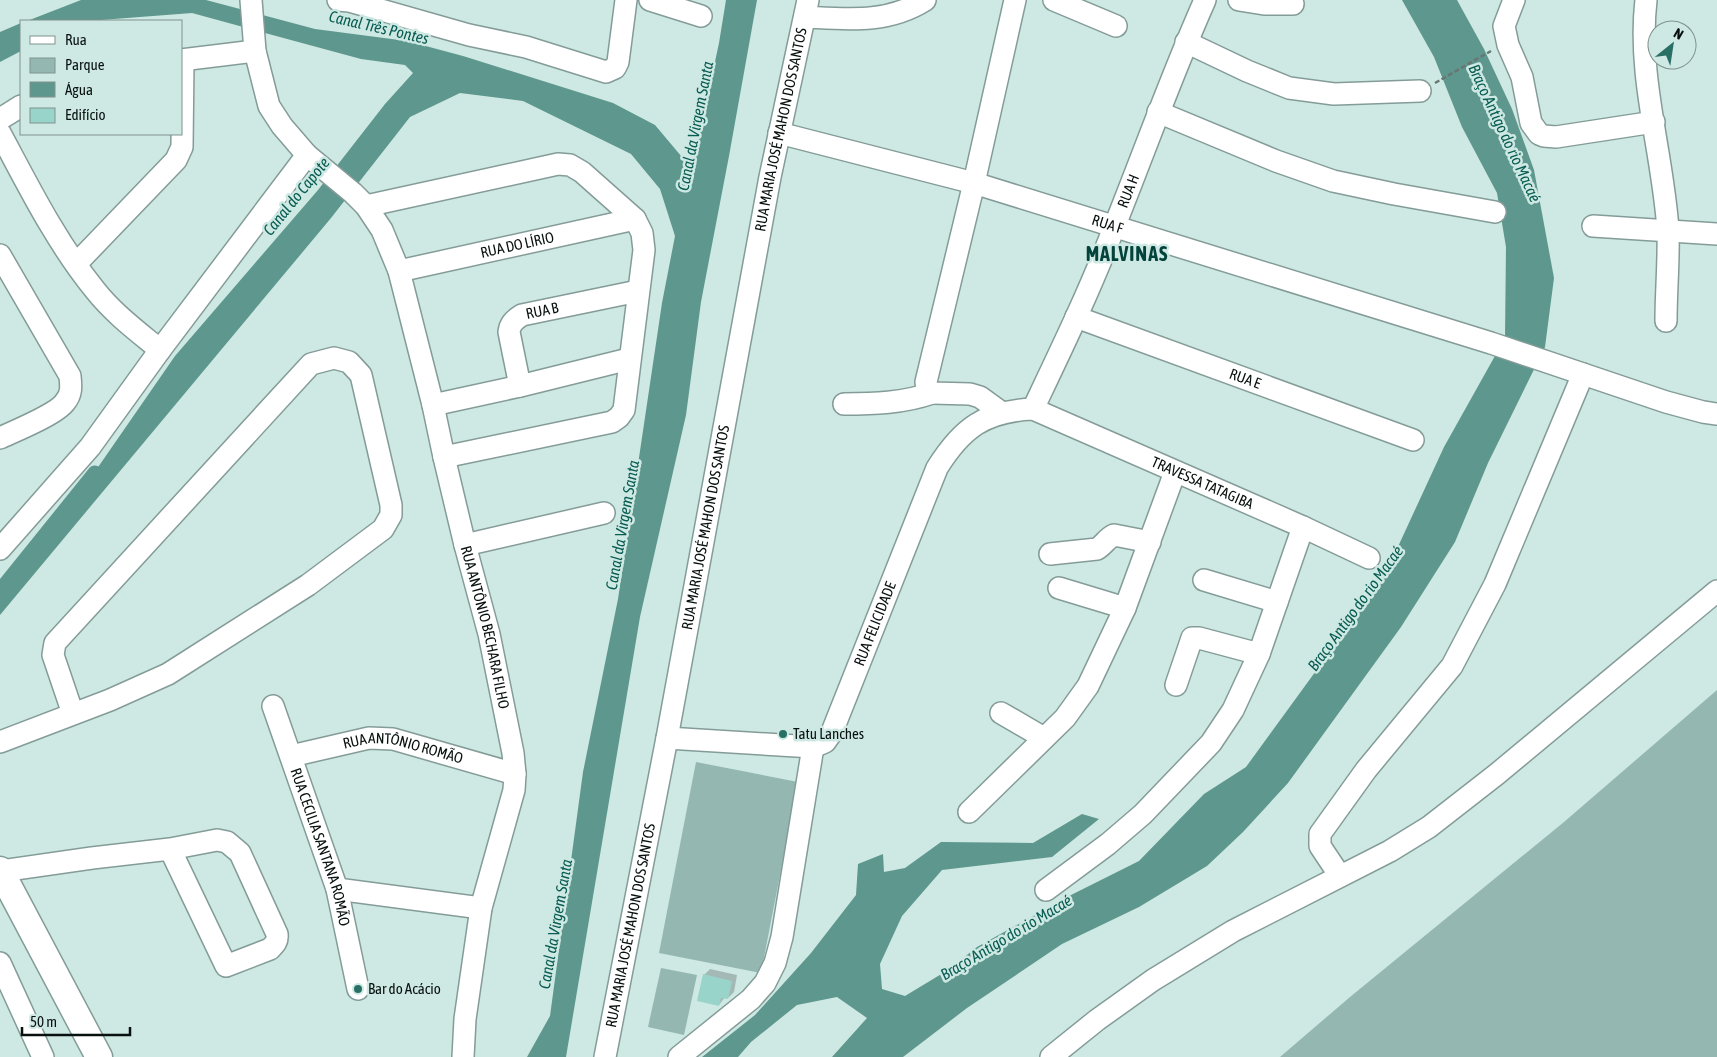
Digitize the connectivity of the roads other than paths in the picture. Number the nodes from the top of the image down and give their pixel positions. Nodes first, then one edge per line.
1 (338, 0) edge
2 (626, 0) edge
3 (650, 0) edge
4 (924, 0) edge
5 (1015, 0) edge
6 (1054, 0) edge
7 (1205, 0) edge
8 (1239, 0) edge
9 (1514, 0) edge
10 (1646, 0) edge
11 (251, 1) edge
12 (1293, 4) dead end
13 (806, 9) edge
14 (701, 16) dead end
15 (1116, 26) dead end
16 (254, 42) junction
17 (1186, 42) junction
18 (182, 60) edge
19 (1420, 91) road end
20 (20, 107) edge
21 (1158, 112) junction
22 (0, 119) edge
23 (1654, 122) junction
24 (0, 133) edge
25 (779, 133) junction
26 (313, 159) junction
27 (974, 183) junction
28 (359, 199) junction
29 (1495, 212) dead end
30 (635, 219) junction
31 (1593, 226) dead end
32 (1115, 227) junction
33 (1668, 230) junction
34 (1717, 234) edge
35 (0, 255) edge
36 (76, 264) junction
37 (399, 271) junction
38 (638, 292) junction
39 (1076, 317) junction
40 (1666, 321) dead end
41 (160, 350) junction
42 (629, 359) junction
43 (1582, 374) junction
44 (520, 386) junction
45 (932, 393) junction
46 (844, 404) dead end
47 (433, 405) junction
48 (1034, 409) junction
49 (1002, 413) junction
50 (1717, 414) edge
51 (0, 438) edge
52 (1413, 440) dead end
53 (444, 457) junction
54 (1176, 472) junction
55 (604, 513) dead end
56 (1303, 527) junction
57 (1150, 542) junction
58 (465, 545) junction
59 (0, 549) edge
60 (1050, 554) dead end
61 (1369, 558) dead end
62 (1204, 580) dead end
63 (1059, 588) dead end
64 (1717, 591) edge
65 (1277, 602) junction
66 (1125, 608) junction
67 (1259, 654) junction
68 (1176, 685) dead end
69 (273, 706) dead end
70 (1001, 713) dead end
71 (73, 714) junction
72 (667, 738) junction
73 (1044, 738) junction
74 (0, 742) edge
75 (813, 747) junction
76 (291, 756) junction
77 (515, 774) junction
78 (969, 812) dead end
79 (170, 849) junction
80 (0, 871) edge
81 (1340, 876) junction
82 (337, 890) junction
83 (1046, 890) dead end
84 (481, 908) junction
85 (0, 963) edge
86 (358, 990) dead end
87 (43, 1057) edge
88 (99, 1057) edge
89 (463, 1057) edge
90 (605, 1057) edge
91 (679, 1057) edge
92 (1051, 1057) edge

1 - 2 street
3 - 14 street
4 - 13 street
5 - 27 street
6 - 15 street
7 - 17 street, RUA H
8 - 12 street
9 - 23 street
10 - 23 street
11 - 16 street, RUA ANTÔNIO BECHARA FILHO
13 - 25 street, RUA MARIA JOSÉ MAHON DOS SANTOS
16 - 18 street
16 - 26 street, RUA ANTÔNIO BECHARA FILHO
17 - 19 street
17 - 21 street, RUA H
18 - 36 street
20 - 22 street
21 - 29 street
21 - 32 street, RUA H
23 - 33 street
24 - 36 street
25 - 27 street, RUA F
25 - 72 street, RUA MARIA JOSÉ MAHON DOS SANTOS
26 - 28 street, RUA ANTÔNIO BECHARA FILHO
26 - 41 street
27 - 32 street, RUA F
27 - 45 street
28 - 30 street
28 - 37 street, RUA ANTÔNIO BECHARA FILHO
30 - 37 street, RUA DO LÍRIO
30 - 38 street
31 - 33 street
32 - 39 street, RUA H
32 - 43 street, RUA F
33 - 34 street
33 - 40 street
35 - 51 street
36 - 41 street
37 - 47 street, RUA ANTÔNIO BECHARA FILHO
38 - 42 street
38 - 44 street, RUA B
39 - 48 street, RUA H
39 - 52 street, RUA E
41 - 59 street
42 - 44 street
42 - 53 street
43 - 50 street, RUA F
43 - 81 street
44 - 47 street
45 - 46 street
45 - 49 street
47 - 53 street, RUA ANTÔNIO BECHARA FILHO
48 - 49 street, RUA FELICIDADE
48 - 54 street, TRAVESSA TATAGIBA
49 - 75 street, RUA FELICIDADE
53 - 58 street, RUA ANTÔNIO BECHARA FILHO
54 - 56 street, TRAVESSA TATAGIBA
54 - 57 street
55 - 58 street
56 - 61 street, TRAVESSA TATAGIBA
56 - 65 street
57 - 60 street
57 - 66 street
58 - 77 street, RUA ANTÔNIO BECHARA FILHO
62 - 65 street
63 - 66 street
64 - 81 street
65 - 67 street
66 - 73 street
67 - 68 street
67 - 83 street
69 - 76 street, RUA CECILIA SANTANA ROMÃO
70 - 73 street
71 - 71 street
71 - 74 street
72 - 75 street
72 - 90 street, RUA MARIA JOSÉ MAHON DOS SANTOS
73 - 78 street
75 - 91 street
76 - 77 street, RUA ANTÔNIO ROMÃO
76 - 82 street, RUA CECILIA SANTANA ROMÃO
77 - 84 street, RUA ANTÔNIO BECHARA FILHO
79 - 79 street
79 - 80 street
80 - 88 main road
81 - 92 street
82 - 84 street
82 - 86 street, RUA CECILIA SANTANA ROMÃO
84 - 89 street, RUA ANTÔNIO BECHARA FILHO
85 - 87 street

